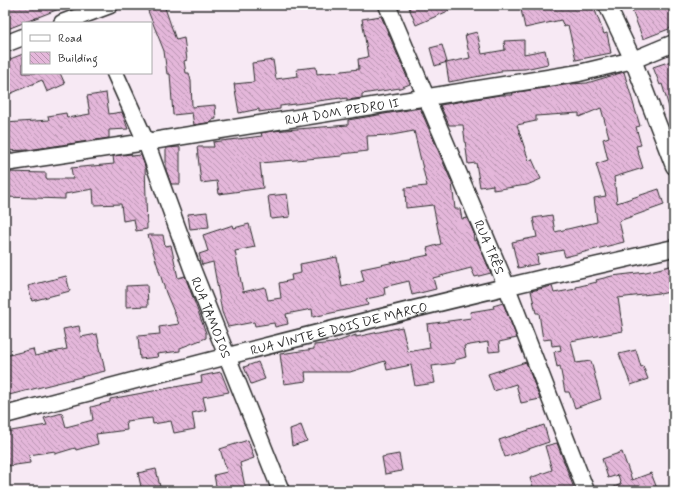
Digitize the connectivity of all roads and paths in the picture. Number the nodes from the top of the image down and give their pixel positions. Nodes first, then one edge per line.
1 (110, 5) edge
2 (387, 5) edge
3 (608, 5) edge
4 (88, 14) edge
5 (65, 22) edge
6 (22, 37) edge
7 (674, 43) edge
8 (5, 44) edge
9 (633, 60) junction
10 (115, 74) edge
11 (428, 97) junction
12 (146, 142) junction
13 (5, 163) edge
14 (674, 166) edge
15 (674, 248) edge
16 (506, 286) junction
17 (228, 355) junction
18 (5, 415) edge
19 (281, 491) edge
20 (586, 491) edge

1 - 4 street
2 - 11 street, RUA TRÊS
3 - 9 street
4 - 5 street
6 - 8 street
7 - 9 street, RUA DOM PEDRO II
9 - 11 street, RUA DOM PEDRO II
9 - 14 street
10 - 12 street, RUA TAMOIOS
11 - 12 street, RUA DOM PEDRO II
11 - 16 street, RUA TRÊS
12 - 13 street, RUA DOM PEDRO II
12 - 17 street, RUA TAMOIOS
15 - 16 street, RUA VINTE E DOIS DE MARÇO
16 - 17 street, RUA VINTE E DOIS DE MARÇO
16 - 20 street, RUA TRÊS
17 - 18 street, RUA VINTE E DOIS DE MARÇO
17 - 19 street, RUA TAMOIOS

